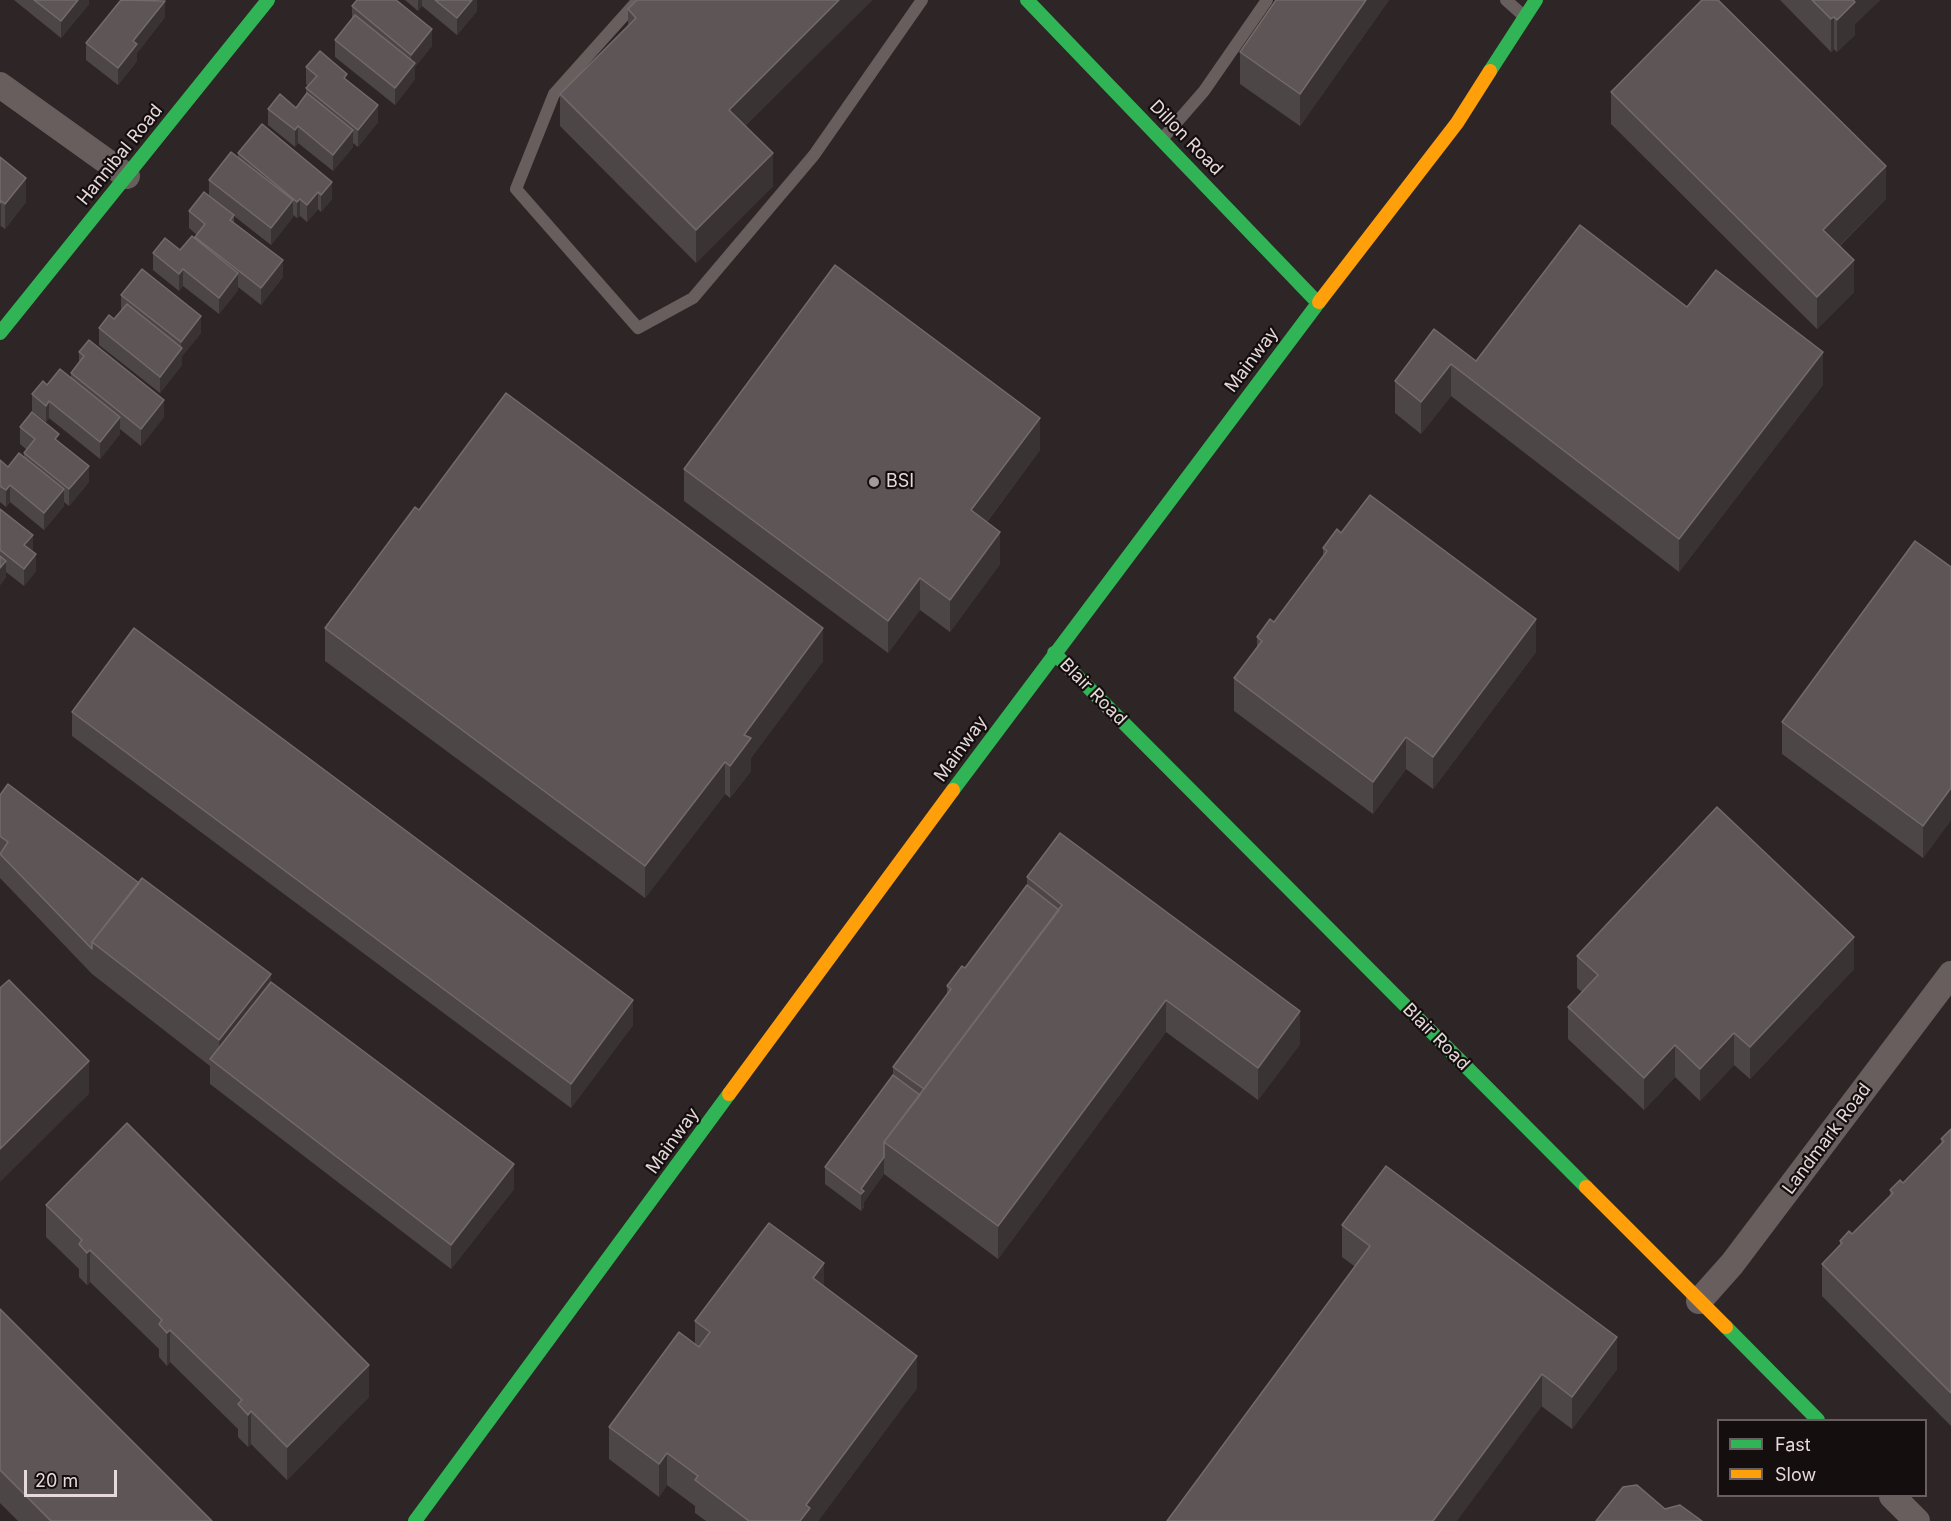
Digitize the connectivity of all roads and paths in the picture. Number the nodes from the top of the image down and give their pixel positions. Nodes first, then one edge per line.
1 (268, 0) edge
2 (638, 0) edge
3 (922, 0) edge
4 (1027, 0) edge
5 (1268, 0) edge
6 (1506, 0) edge
7 (1536, 0) edge
8 (1525, 17) junction
9 (0, 85) edge
10 (1162, 139) junction
11 (127, 176) junction
12 (1318, 303) junction
13 (0, 333) edge
14 (1054, 653) junction
15 (1951, 974) edge
16 (1699, 1301) junction
17 (1817, 1419) edge
18 (1893, 1497) edge
19 (415, 1521) edge
20 (1917, 1521) edge

1 - 11 street, Hannibal Road
2 - 3 lane
4 - 10 street, Dillon Road
5 - 10 lane
6 - 8 lane
7 - 8 street, Mainway
8 - 12 street, Mainway
9 - 11 street
10 - 12 street, Dillon Road
11 - 13 street, Hannibal Road
12 - 14 street, Mainway
14 - 16 street, Blair Road
14 - 19 street, Mainway
15 - 16 street, Landmark Road
16 - 17 street, Blair Road
18 - 20 street

